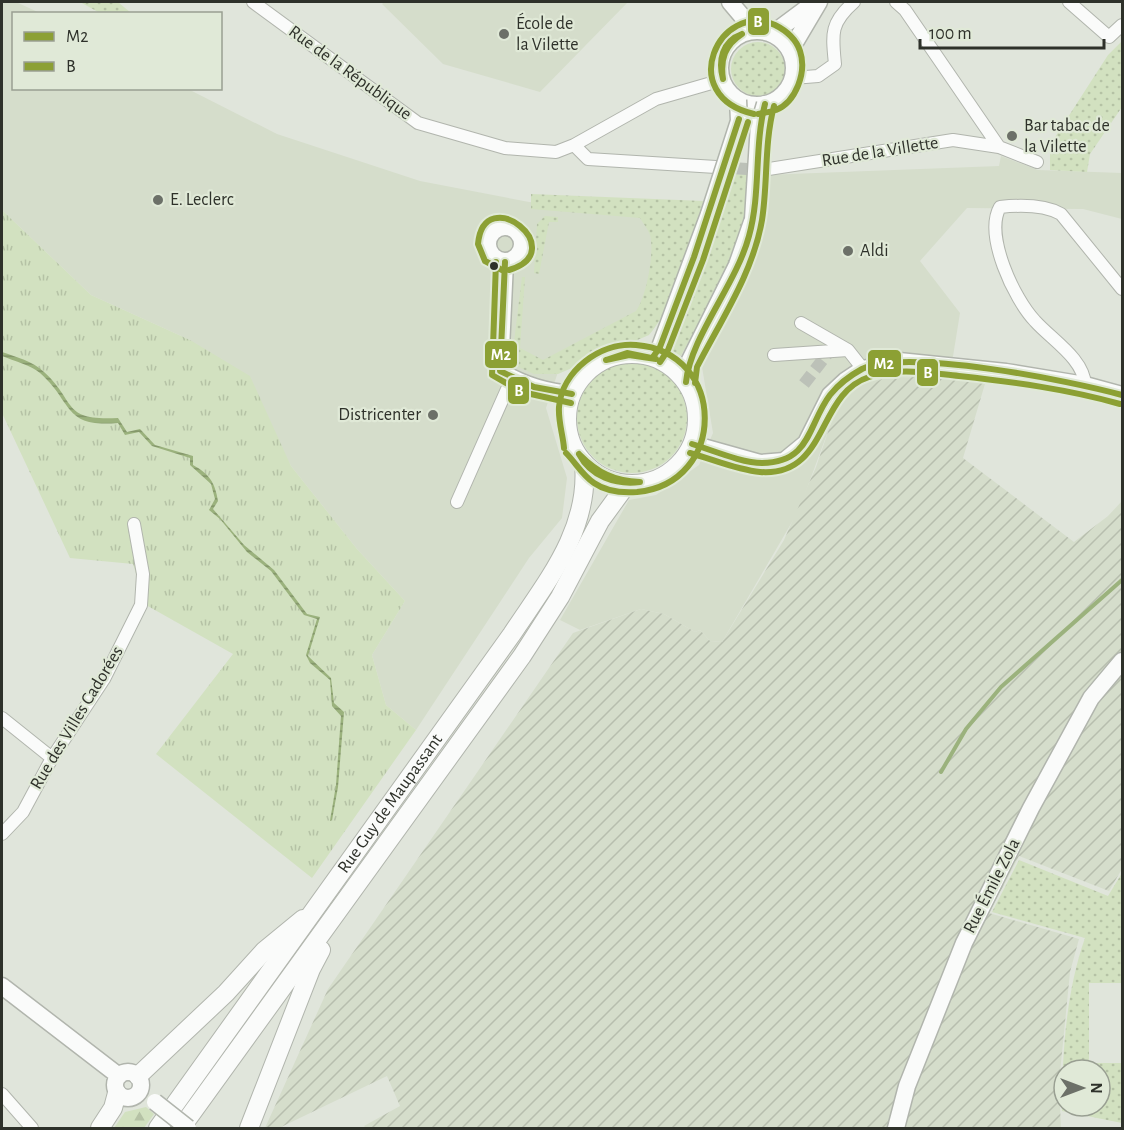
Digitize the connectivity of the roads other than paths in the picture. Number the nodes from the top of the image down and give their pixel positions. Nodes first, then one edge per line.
1 (253, 2) edge
2 (817, 2) edge
3 (854, 2) edge
4 (896, 2) edge
5 (1069, 2) edge
6 (731, 4) edge
7 (1122, 25) edge
8 (767, 32) junction
9 (732, 40) junction
10 (790, 51) junction
11 (792, 78) junction
12 (722, 80) junction
13 (738, 100) junction
14 (765, 104) junction
15 (574, 145) junction
16 (999, 147) junction
17 (1037, 162) dead end
18 (716, 167) tunnel mouth
19 (762, 170) tunnel mouth
20 (505, 262) dead end
21 (1122, 289) edge
22 (801, 323) dead end
23 (848, 350) junction
24 (774, 355) dead end
25 (653, 357) junction
26 (863, 369) junction
27 (512, 378) junction
28 (686, 382) junction
29 (1085, 385) junction
30 (572, 394) junction
31 (1122, 395) edge
32 (692, 444) junction
33 (584, 463) junction
34 (627, 484) junction
35 (457, 502) dead end
36 (134, 524) dead end
37 (1122, 661) edge
38 (2, 718) edge
39 (52, 758) junction
40 (2, 834) edge
41 (362, 877) junction
42 (313, 915) junction
43 (2, 986) edge
44 (139, 1084) junction
45 (118, 1085) junction
46 (2, 1094) edge
47 (32, 1128) edge
48 (100, 1128) edge
49 (158, 1128) edge
50 (180, 1128) edge
51 (188, 1128) edge
52 (249, 1128) edge
53 (896, 1128) edge

1 - 15 street, Rue de la République
2 - 8 main road
2 - 10 main road
3 - 11 street
4 - 16 street
5 - 7 street
6 - 8 main road
6 - 9 main road
8 - 9 main road
8 - 10 main road
9 - 12 main road
10 - 11 main road
11 - 14 main road
12 - 13 main road
12 - 15 street, Rue de la République
13 - 14 main road
13 - 25 main road, bridge
14 - 28 main road, bridge
15 - 18 street
16 - 17 street, Rue de la Villette
16 - 19 street, Rue de la Villette
20 - 27 main road
21 - 29 street
22 - 23 street
23 - 24 street
23 - 26 street
25 - 28 main road
25 - 30 main road
26 - 29 main road
26 - 32 main road
27 - 30 main road
27 - 35 street
28 - 32 main road
29 - 31 main road
30 - 33 main road
32 - 34 main road
33 - 34 main road
33 - 42 main road, Rue Guy de Maupassant
34 - 41 main road, Rue Guy de Maupassant
36 - 39 street, Rue des Villes Cadorées
37 - 53 main road, Rue Émile Zola
38 - 39 street
39 - 40 street, Rue des Villes Cadorées
41 - 50 main road, Rue Guy de Maupassant
41 - 52 main road
42 - 44 main road
42 - 49 main road, Rue Guy de Maupassant
43 - 45 main road
44 - 45 main road
44 - 45 main road
44 - 51 main road, bridge
45 - 48 main road
46 - 47 street

